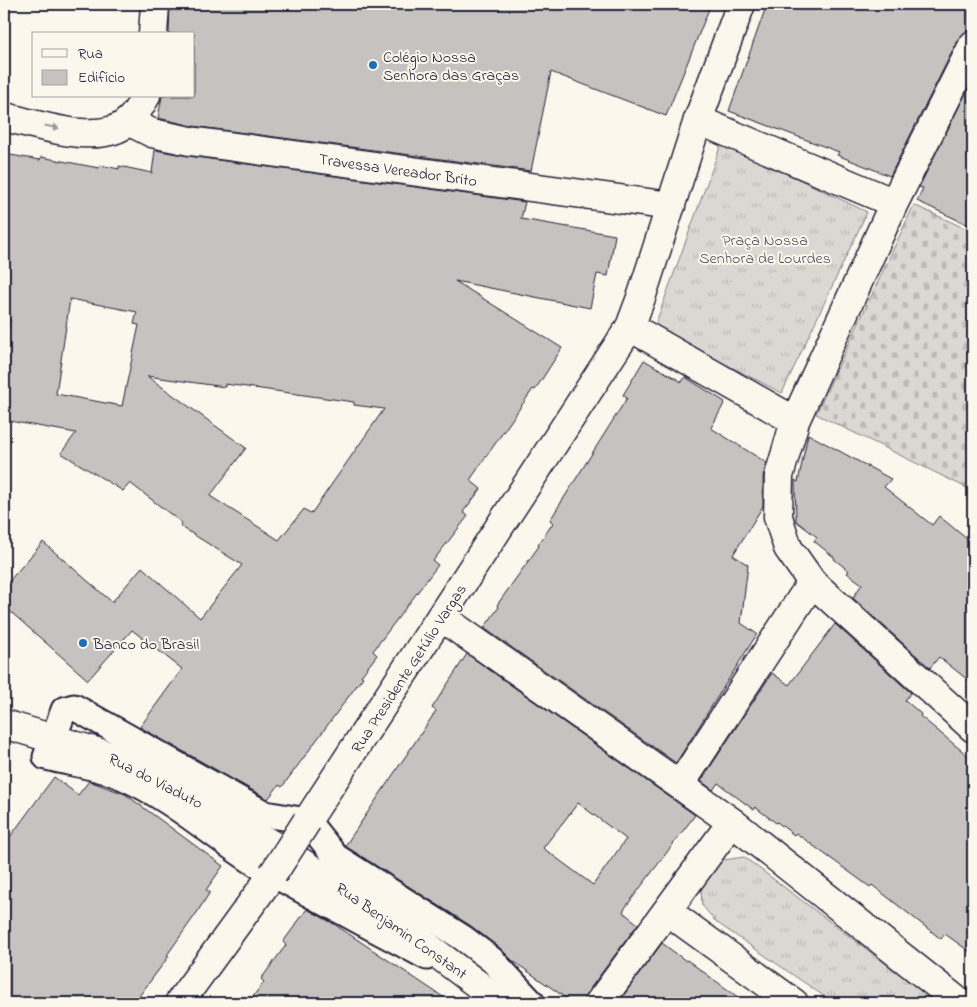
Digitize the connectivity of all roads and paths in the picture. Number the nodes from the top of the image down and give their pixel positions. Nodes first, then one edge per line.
1 (155, 4) edge
2 (741, 4) edge
3 (154, 32) edge
4 (973, 45) edge
5 (145, 98) edge
6 (4, 117) edge
7 (698, 120) junction
8 (128, 122) junction
9 (894, 203) junction
10 (671, 206) junction
11 (630, 327) junction
12 (795, 421) junction
13 (812, 582) junction
14 (441, 618) junction
15 (4, 724) edge
16 (973, 728) edge
17 (53, 740) junction
18 (680, 785) junction
19 (307, 821) junction
20 (732, 822) junction
21 (299, 861) joint
22 (273, 874) junction
23 (667, 911) junction
24 (180, 1003) edge
25 (486, 1003) edge
26 (502, 1003) edge
27 (532, 1003) edge
28 (599, 1003) edge
29 (794, 1003) edge
30 (960, 1003) edge

1 - 3 street
2 - 7 street
4 - 9 street
5 - 8 street
6 -> 8 street
7 - 9 street
7 - 10 street
8 - 10 street, Travessa Vereador Brito
9 - 12 street
10 - 11 street
11 - 12 street
11 - 14 street, Rua Presidente Getúlio Vargas
12 - 13 street
13 - 16 street
13 - 18 street
14 - 18 street
14 - 19 street, Rua Presidente Getúlio Vargas
15 - 17 street, Rua do Viaduto
17 - 19 street
17 - 21 street, Rua do Viaduto
17 - 22 street
18 - 20 street
19 - 22 street, Rua Presidente Getúlio Vargas, bridge
19 - 27 street
20 - 23 street
20 - 30 street
21 - 26 street, Rua Benjamin Constant
22 - 24 street, Rua Presidente Getúlio Vargas
22 - 25 street
23 - 28 street
23 - 29 street

